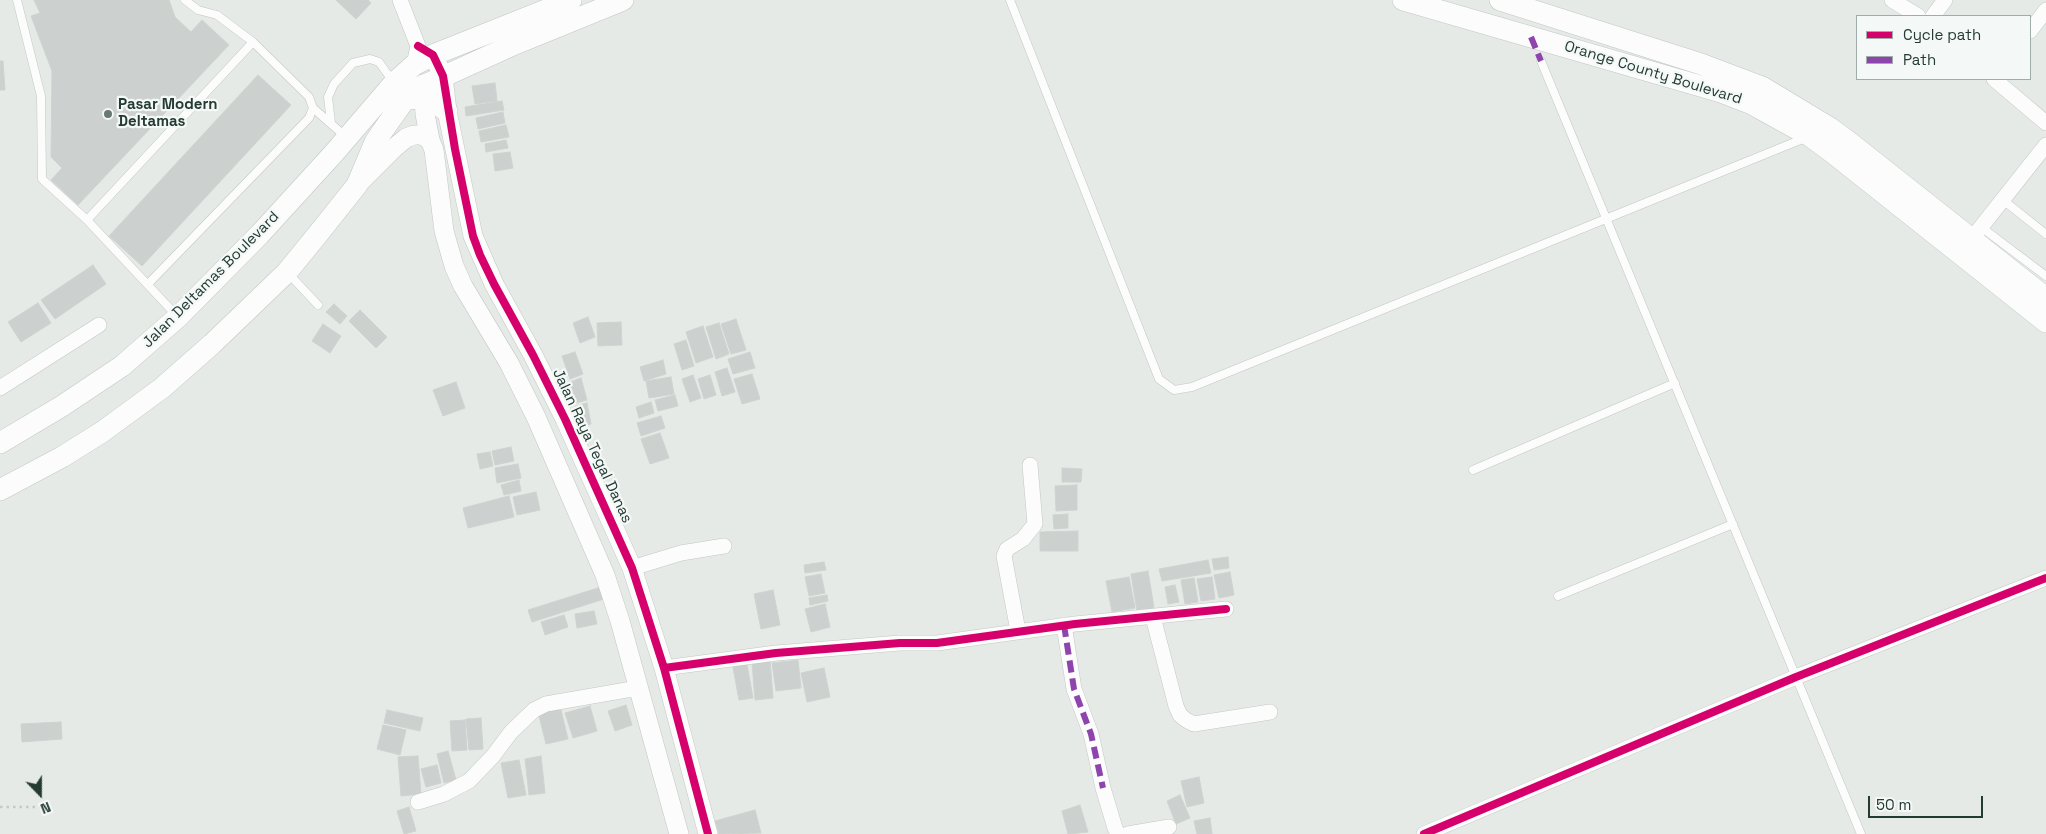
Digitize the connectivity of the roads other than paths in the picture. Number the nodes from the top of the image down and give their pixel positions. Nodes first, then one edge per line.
1 (17, 0) edge
2 (185, 0) edge
3 (400, 0) edge
4 (571, 0) edge
5 (623, 0) edge
6 (1010, 0) edge
7 (1403, 0) edge
8 (1500, 0) edge
9 (1892, 0) edge
10 (1946, 0) edge
11 (2046, 10) edge
12 (1916, 15) edge
13 (1934, 15) edge
14 (2031, 30) edge
15 (253, 42) junction
16 (422, 56) junction
17 (1541, 61) dead end
18 (443, 76) junction
19 (1995, 80) edge
20 (413, 90) junction
21 (313, 108) junction
22 (447, 111) junction
23 (331, 123) junction
24 (2046, 123) edge
25 (1810, 136) junction
26 (430, 140) junction
27 (2046, 145) edge
28 (341, 146) junction
29 (357, 185) junction
30 (2003, 200) junction
31 (1606, 219) junction
32 (88, 220) junction
33 (2046, 234) edge
34 (1970, 240) junction
35 (286, 272) junction
36 (2046, 276) edge
37 (148, 284) junction
38 (2046, 298) edge
39 (318, 305) dead end
40 (178, 318) junction
41 (2046, 322) edge
42 (99, 325) dead end
43 (1675, 383) junction
44 (0, 388) edge
45 (0, 443) edge
46 (1030, 465) dead end
47 (1473, 470) dead end
48 (0, 490) edge
49 (1733, 524) junction
50 (724, 546) dead end
51 (632, 568) junction
52 (2046, 578) edge
53 (1558, 596) dead end
54 (1226, 609) dead end
55 (647, 613) junction
56 (1153, 617) junction
57 (620, 621) junction
58 (1064, 625) junction
59 (1018, 631) junction
60 (664, 668) junction
61 (1796, 677) junction
62 (638, 688) junction
63 (1270, 712) dead end
64 (418, 802) dead end
65 (1169, 827) dead end
66 (679, 834) edge
67 (708, 834) edge
68 (1118, 834) edge
69 (1128, 834) edge
70 (1424, 834) edge
71 (1861, 834) edge

1 - 32 lane
2 - 15 lane
3 - 16 street
4 - 16 main road
5 - 18 main road
6 - 31 lane
7 - 25 main road, Orange County Boulevard
8 - 34 main road, Orange County Boulevard
9 - 12 street
10 - 13 street
11 - 14 street
15 - 21 lane
15 - 32 lane
16 - 18 street, Jalan Raya Tegal Danas
16 - 20 main road
17 - 31 lane
18 - 20 main road
18 - 22 street, Jalan Raya Tegal Danas
19 - 24 street
20 - 22 main road
20 - 23 lane
20 - 26 street
20 - 28 main road, Jalan Deltamas Boulevard
20 - 29 main road
21 - 23 lane
21 - 37 lane
22 - 51 street, Jalan Raya Tegal Danas
23 - 28 lane
25 - 31 lane
25 - 34 main road, Orange County Boulevard
26 - 29 street
26 - 57 street
27 - 30 street
28 - 29 main road
28 - 40 main road, Jalan Deltamas Boulevard
29 - 35 main road
30 - 33 lane
30 - 34 street
31 - 43 lane
32 - 37 lane
34 - 36 lane
34 - 38 main road, Orange County Boulevard
34 - 41 main road, Orange County Boulevard
35 - 39 lane
35 - 48 main road
37 - 40 lane
40 - 45 main road, Jalan Deltamas Boulevard
42 - 44 street
43 - 47 lane
43 - 49 lane
46 - 59 street
49 - 53 lane
49 - 61 lane
50 - 51 street
51 - 55 street, Jalan Raya Tegal Danas
52 - 61 street
54 - 56 street
55 - 57 street
55 - 60 street, Jalan Raya Tegal Danas
56 - 58 street
56 - 63 street
57 - 62 street
58 - 59 street
58 - 68 street
59 - 60 street
60 - 67 street, Jalan Raya Tegal Danas
61 - 70 street
61 - 71 lane
62 - 64 street
62 - 66 street
65 - 69 street

